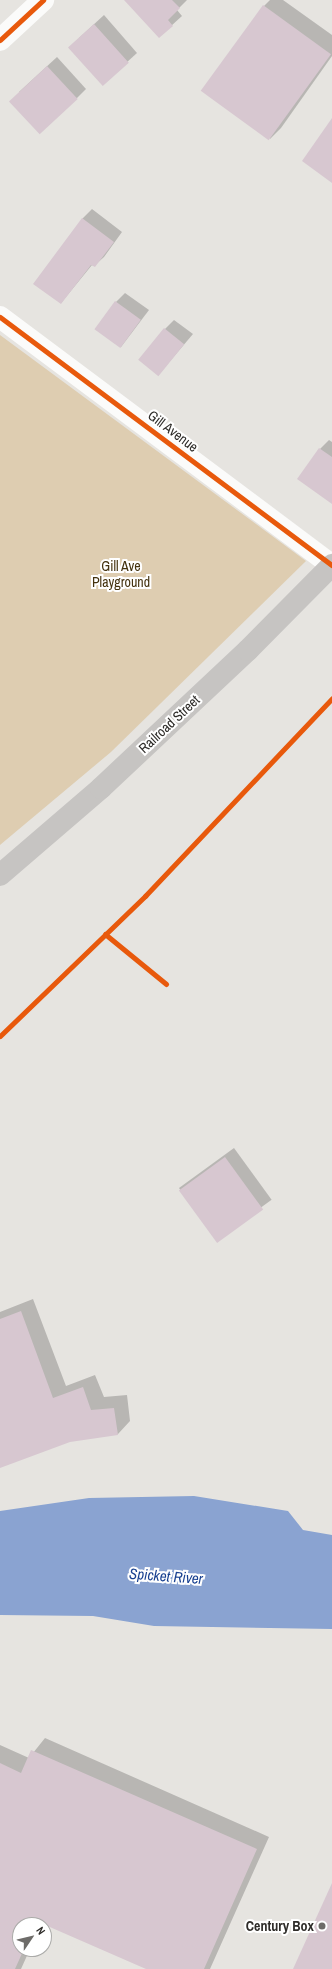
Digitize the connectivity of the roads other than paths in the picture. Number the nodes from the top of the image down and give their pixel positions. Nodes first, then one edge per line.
1 (43, 0) edge
2 (0, 40) edge
3 (0, 317) edge
4 (332, 565) edge
5 (0, 875) edge

1 - 2 street
3 - 4 street, Gill Avenue
4 - 5 main road, Railroad Street

